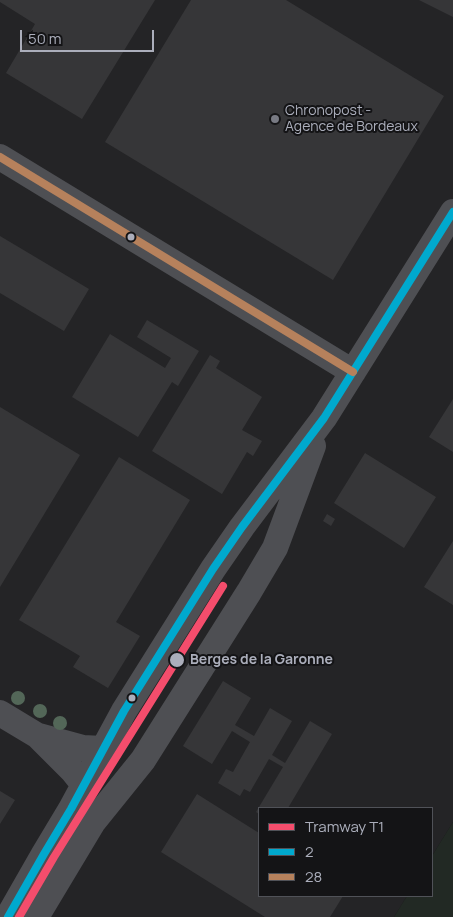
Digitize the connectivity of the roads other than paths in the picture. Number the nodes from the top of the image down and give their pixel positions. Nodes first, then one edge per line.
1 (0, 157) edge
2 (453, 212) edge
3 (353, 372) junction
4 (324, 418) junction
5 (242, 527) junction
6 (284, 554) junction
7 (0, 713) edge
8 (38, 736) junction
9 (103, 749) junction
10 (84, 785) junction
11 (8, 917) edge
12 (36, 917) edge

1 - 3 street
2 - 3 street
3 - 4 street
4 - 5 street
4 - 6 street
5 - 6 street
5 - 9 street
6 - 12 street
7 - 8 street
8 - 9 street
8 - 10 street
9 - 10 street
10 - 11 street

